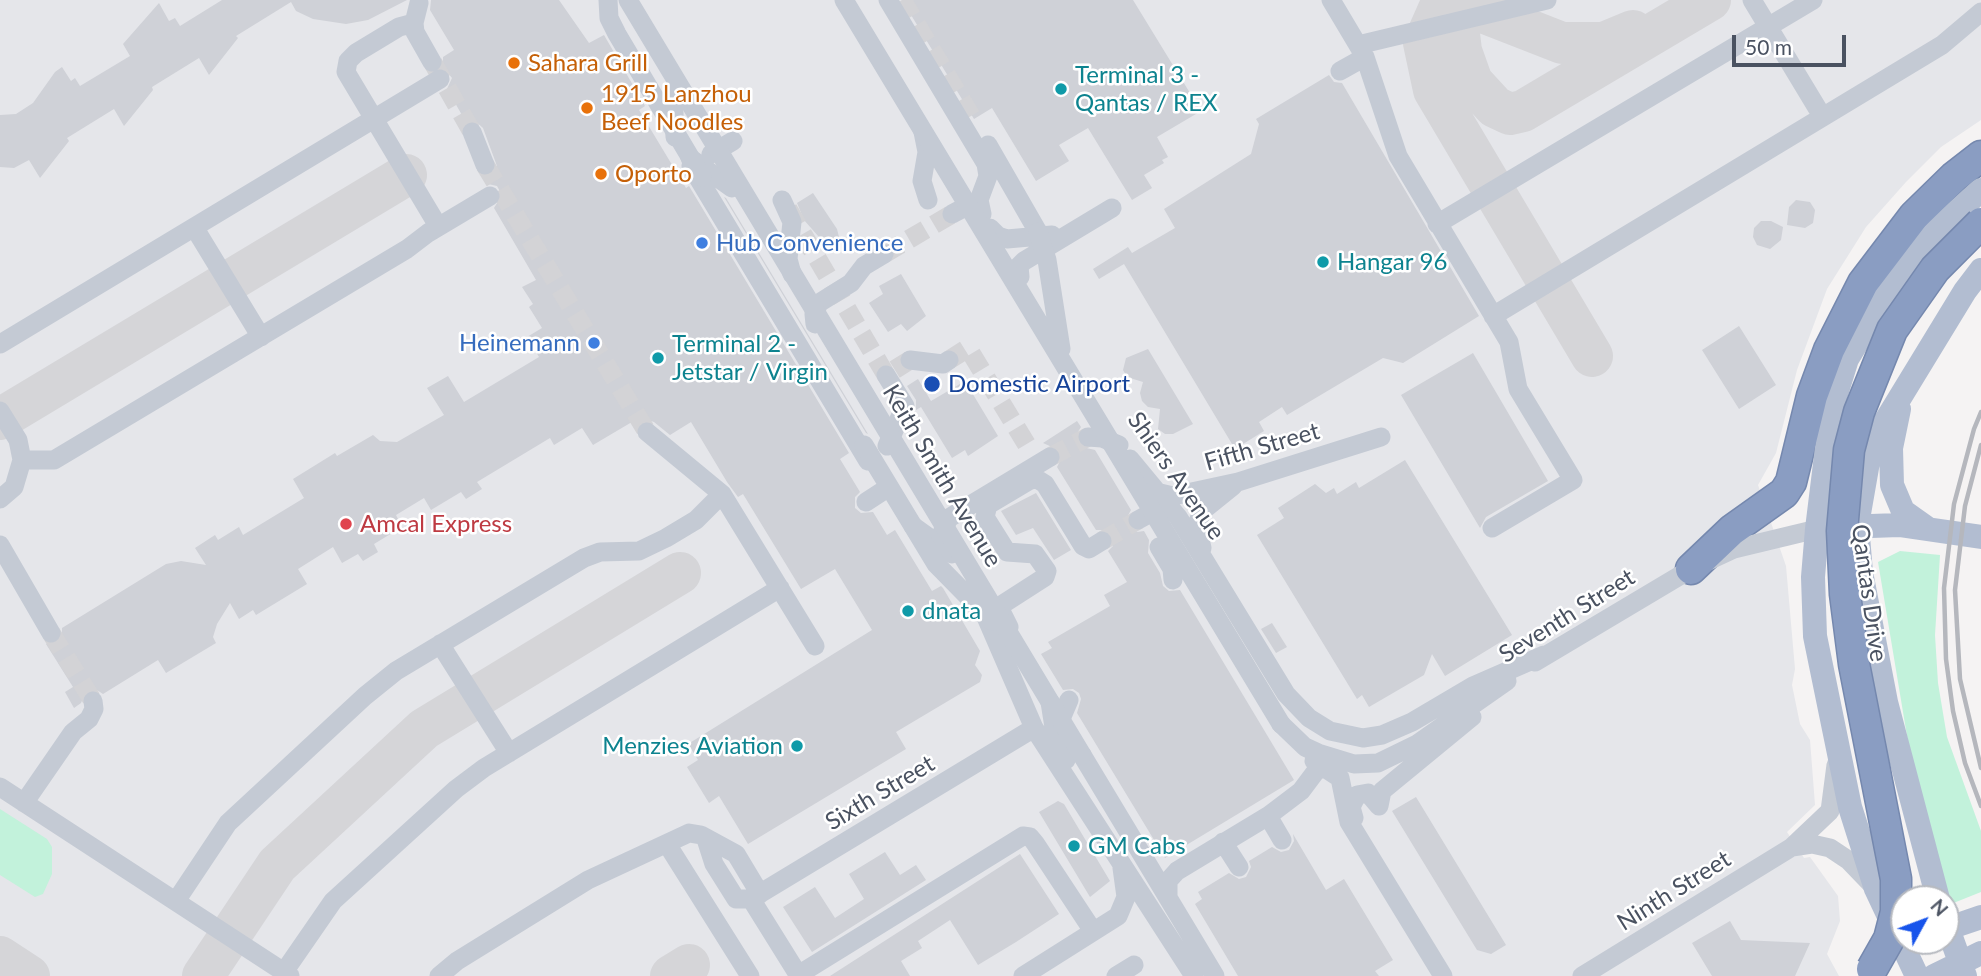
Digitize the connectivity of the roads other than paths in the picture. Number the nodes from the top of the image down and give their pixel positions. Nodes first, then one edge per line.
1 (603, 0) edge
2 (608, 0) edge
3 (844, 0) edge
4 (852, 0) edge
5 (888, 0) edge
6 (1331, 0) edge
7 (1546, 0) edge
8 (1752, 0) edge
9 (1813, 0) edge
10 (419, 3) dead end
11 (626, 9) edge
12 (1981, 12) edge
13 (657, 17) dead end
14 (414, 23) junction
15 (1768, 27) junction
16 (1362, 51) junction
17 (1340, 71) dead end
18 (676, 88) junction
19 (1822, 116) junction
20 (373, 119) junction
21 (974, 121) tunnel mouth
22 (923, 131) junction
23 (472, 132) tunnel mouth
24 (733, 141) dead end
25 (679, 144) junction
26 (711, 154) junction
27 (1981, 156) edge
28 (485, 165) tunnel mouth
29 (702, 177) dead end
30 (732, 188) junction
31 (1981, 190) edge
32 (490, 196) dead end
33 (928, 200) dead end
34 (785, 204) dead end
35 (1112, 208) dead end
36 (952, 214) tunnel mouth
37 (984, 217) junction
38 (1981, 223) edge
39 (1437, 224) junction
40 (438, 226) junction
41 (194, 227) junction
42 (1072, 232) junction
43 (884, 254) tunnel mouth
44 (1981, 270) edge
45 (1020, 277) junction
46 (794, 278) junction
47 (1493, 316) junction
48 (816, 328) junction
49 (261, 337) junction
50 (0, 344) edge
51 (911, 360) tunnel mouth
52 (949, 360) tunnel mouth
53 (1068, 370) junction
54 (886, 374) dead end
55 (1902, 398) junction
56 (0, 411) edge
57 (647, 432) tunnel mouth
58 (1088, 437) tunnel mouth
59 (1381, 437) dead end
60 (864, 445) dead end
61 (887, 446) junction
62 (1123, 447) junction
63 (1041, 456) tunnel mouth
64 (22, 460) junction
65 (1128, 470) junction
66 (1238, 482) junction
67 (889, 487) junction
68 (1156, 492) junction
69 (722, 494) junction
70 (0, 499) edge
71 (866, 502) dead end
72 (1178, 517) junction
73 (1818, 519) junction
74 (1138, 520) tunnel mouth
75 (1857, 525) junction
76 (1492, 528) dead end
77 (1930, 530) junction
78 (1979, 538) edge
79 (1102, 541) tunnel mouth
80 (0, 545) edge
81 (948, 548) junction
82 (1207, 562) junction
83 (1692, 569) junction
84 (1173, 580) dead end
85 (780, 588) junction
86 (51, 633) tunnel mouth
87 (440, 644) junction
88 (815, 646) dead end
89 (1017, 647) junction
90 (1544, 656) junction
91 (1069, 700) dead end
92 (93, 701) dead end
93 (1281, 724) junction
94 (1034, 729) junction
95 (1834, 733) junction
96 (1055, 734) junction
97 (509, 753) junction
98 (1354, 764) junction
99 (1325, 766) junction
100 (0, 787) edge
101 (24, 803) junction
102 (1268, 816) junction
103 (1097, 820) junction
104 (706, 838) junction
105 (1282, 840) dead end
106 (1223, 842) junction
107 (667, 844) junction
108 (1792, 847) junction
109 (1368, 854) junction
110 (1119, 857) junction
111 (1239, 867) dead end
112 (1934, 885) edge
113 (1876, 889) junction
114 (755, 896) junction
115 (1168, 898) junction
116 (176, 901) junction
117 (1118, 916) junction
118 (1890, 916) edge
119 (1981, 917) edge
120 (1960, 923) edge
121 (1093, 931) junction
122 (1960, 949) edge
123 (1908, 955) edge
124 (1969, 964) edge
125 (1134, 965) dead end
126 (287, 974) edge
127 (1031, 974) edge
128 (1868, 974) edge
129 (439, 976) edge
130 (750, 976) edge
131 (798, 976) edge
132 (1115, 976) edge
133 (1193, 976) edge
134 (1215, 976) edge
135 (1443, 976) edge
136 (1582, 976) edge
137 (1917, 976) edge
138 (1934, 976) edge

1 - 25 street
2 - 25 street, bridge
3 - 22 street, Shiers Avenue, bridge
4 - 37 street, Shiers Avenue
5 - 37 street
6 - 16 street
7 - 16 street
8 - 15 street
9 - 15 street
10 - 14 street
11 - 13 street
11 - 18 street, Keith Smith Avenue, bridge
11 - 18 street, Keith Smith Avenue
12 - 19 street
14 - 20 street
14 - 20 street
15 - 19 street
15 - 39 street
16 - 17 street
16 - 39 street
18 - 25 street, bridge
18 - 26 street, Keith Smith Avenue
18 - 46 street, Keith Smith Avenue, bridge
19 - 47 street
20 - 40 street
20 - 41 street
21 - 53 street, bridge
22 - 33 street
22 - 53 street, Shiers Avenue, bridge
23 - 28 street
24 - 26 street
25 - 29 street, bridge
25 - 30 street
25 - 81 street
26 - 30 street, Keith Smith Avenue
27 - 83 highway
30 - 48 street, Keith Smith Avenue
31 - 73 main road, Qantas Drive
32 - 40 street
34 - 46 street, bridge
35 - 42 street
36 - 37 street
37 - 42 street
37 - 45 street, Shiers Avenue
38 - 128 highway, bridge
39 - 47 street
40 - 49 street
41 - 49 street
41 - 50 street
42 - 45 street
43 - 48 street
44 - 55 main road, Qantas Drive
45 - 62 street, Shiers Avenue
46 - 89 street, Keith Smith Avenue, bridge
47 - 76 street
48 - 61 street, Keith Smith Avenue
49 - 64 street
51 - 52 street
53 - 65 street, Shiers Avenue, bridge
54 - 61 street
55 - 75 main road, Qantas Drive
55 - 77 main road
56 - 64 street
57 - 69 street
58 - 62 street
59 - 66 street, Fifth Street
60 - 67 street, bridge
61 - 81 street, Keith Smith Avenue
62 - 68 street, Shiers Avenue
63 - 81 street
64 - 70 street
65 - 84 street, bridge
65 - 93 street, Shiers Avenue, bridge
66 - 68 street, Fifth Street
66 - 82 street
67 - 71 street, bridge
67 - 89 street, bridge
68 - 72 street, Shiers Avenue
69 - 85 street
69 - 87 street
72 - 74 street
72 - 82 street, Shiers Avenue
73 - 75 main road
73 - 83 street, Seventh Street
73 - 95 main road, Qantas Drive
75 - 77 main road
75 - 95 main road
75 - 112 main road, Qantas Drive
77 - 78 main road
79 - 96 street
80 - 86 street
81 - 94 street, Keith Smith Avenue
82 - 90 street, Shiers Avenue
83 - 90 street, Seventh Street
85 - 88 street
85 - 97 street
87 - 97 street
87 - 116 street
89 - 115 street, Keith Smith Avenue, bridge
90 - 98 street, Seventh Street
90 - 109 street
91 - 96 street
92 - 101 street
93 - 98 street, Seventh Street
93 - 99 street
94 - 103 street, Keith Smith Avenue
94 - 114 street, Sixth Street
95 - 108 street, Ninth Street
95 - 113 main road, Qantas Drive
96 - 103 street
97 - 126 street
98 - 99 street, Seventh Street
99 - 102 street
99 - 109 street
100 - 101 street
101 - 116 street
102 - 105 street
102 - 106 street
103 - 110 street, Keith Smith Avenue
104 - 107 street
104 - 114 street
104 - 114 street
106 - 111 street
106 - 115 street
107 - 129 street
107 - 130 street
108 - 113 street
108 - 136 street, Ninth Street
109 - 135 street
110 - 117 street
110 - 133 street, Keith Smith Avenue
113 - 118 main road, Qantas Drive
114 - 131 street
115 - 134 street, Keith Smith Avenue
116 - 126 street
117 - 121 street
117 - 133 street
119 - 120 main road
121 - 127 street
121 - 131 street
122 - 124 main road
123 - 137 main road, Qantas Drive
124 - 138 main road
125 - 132 street

